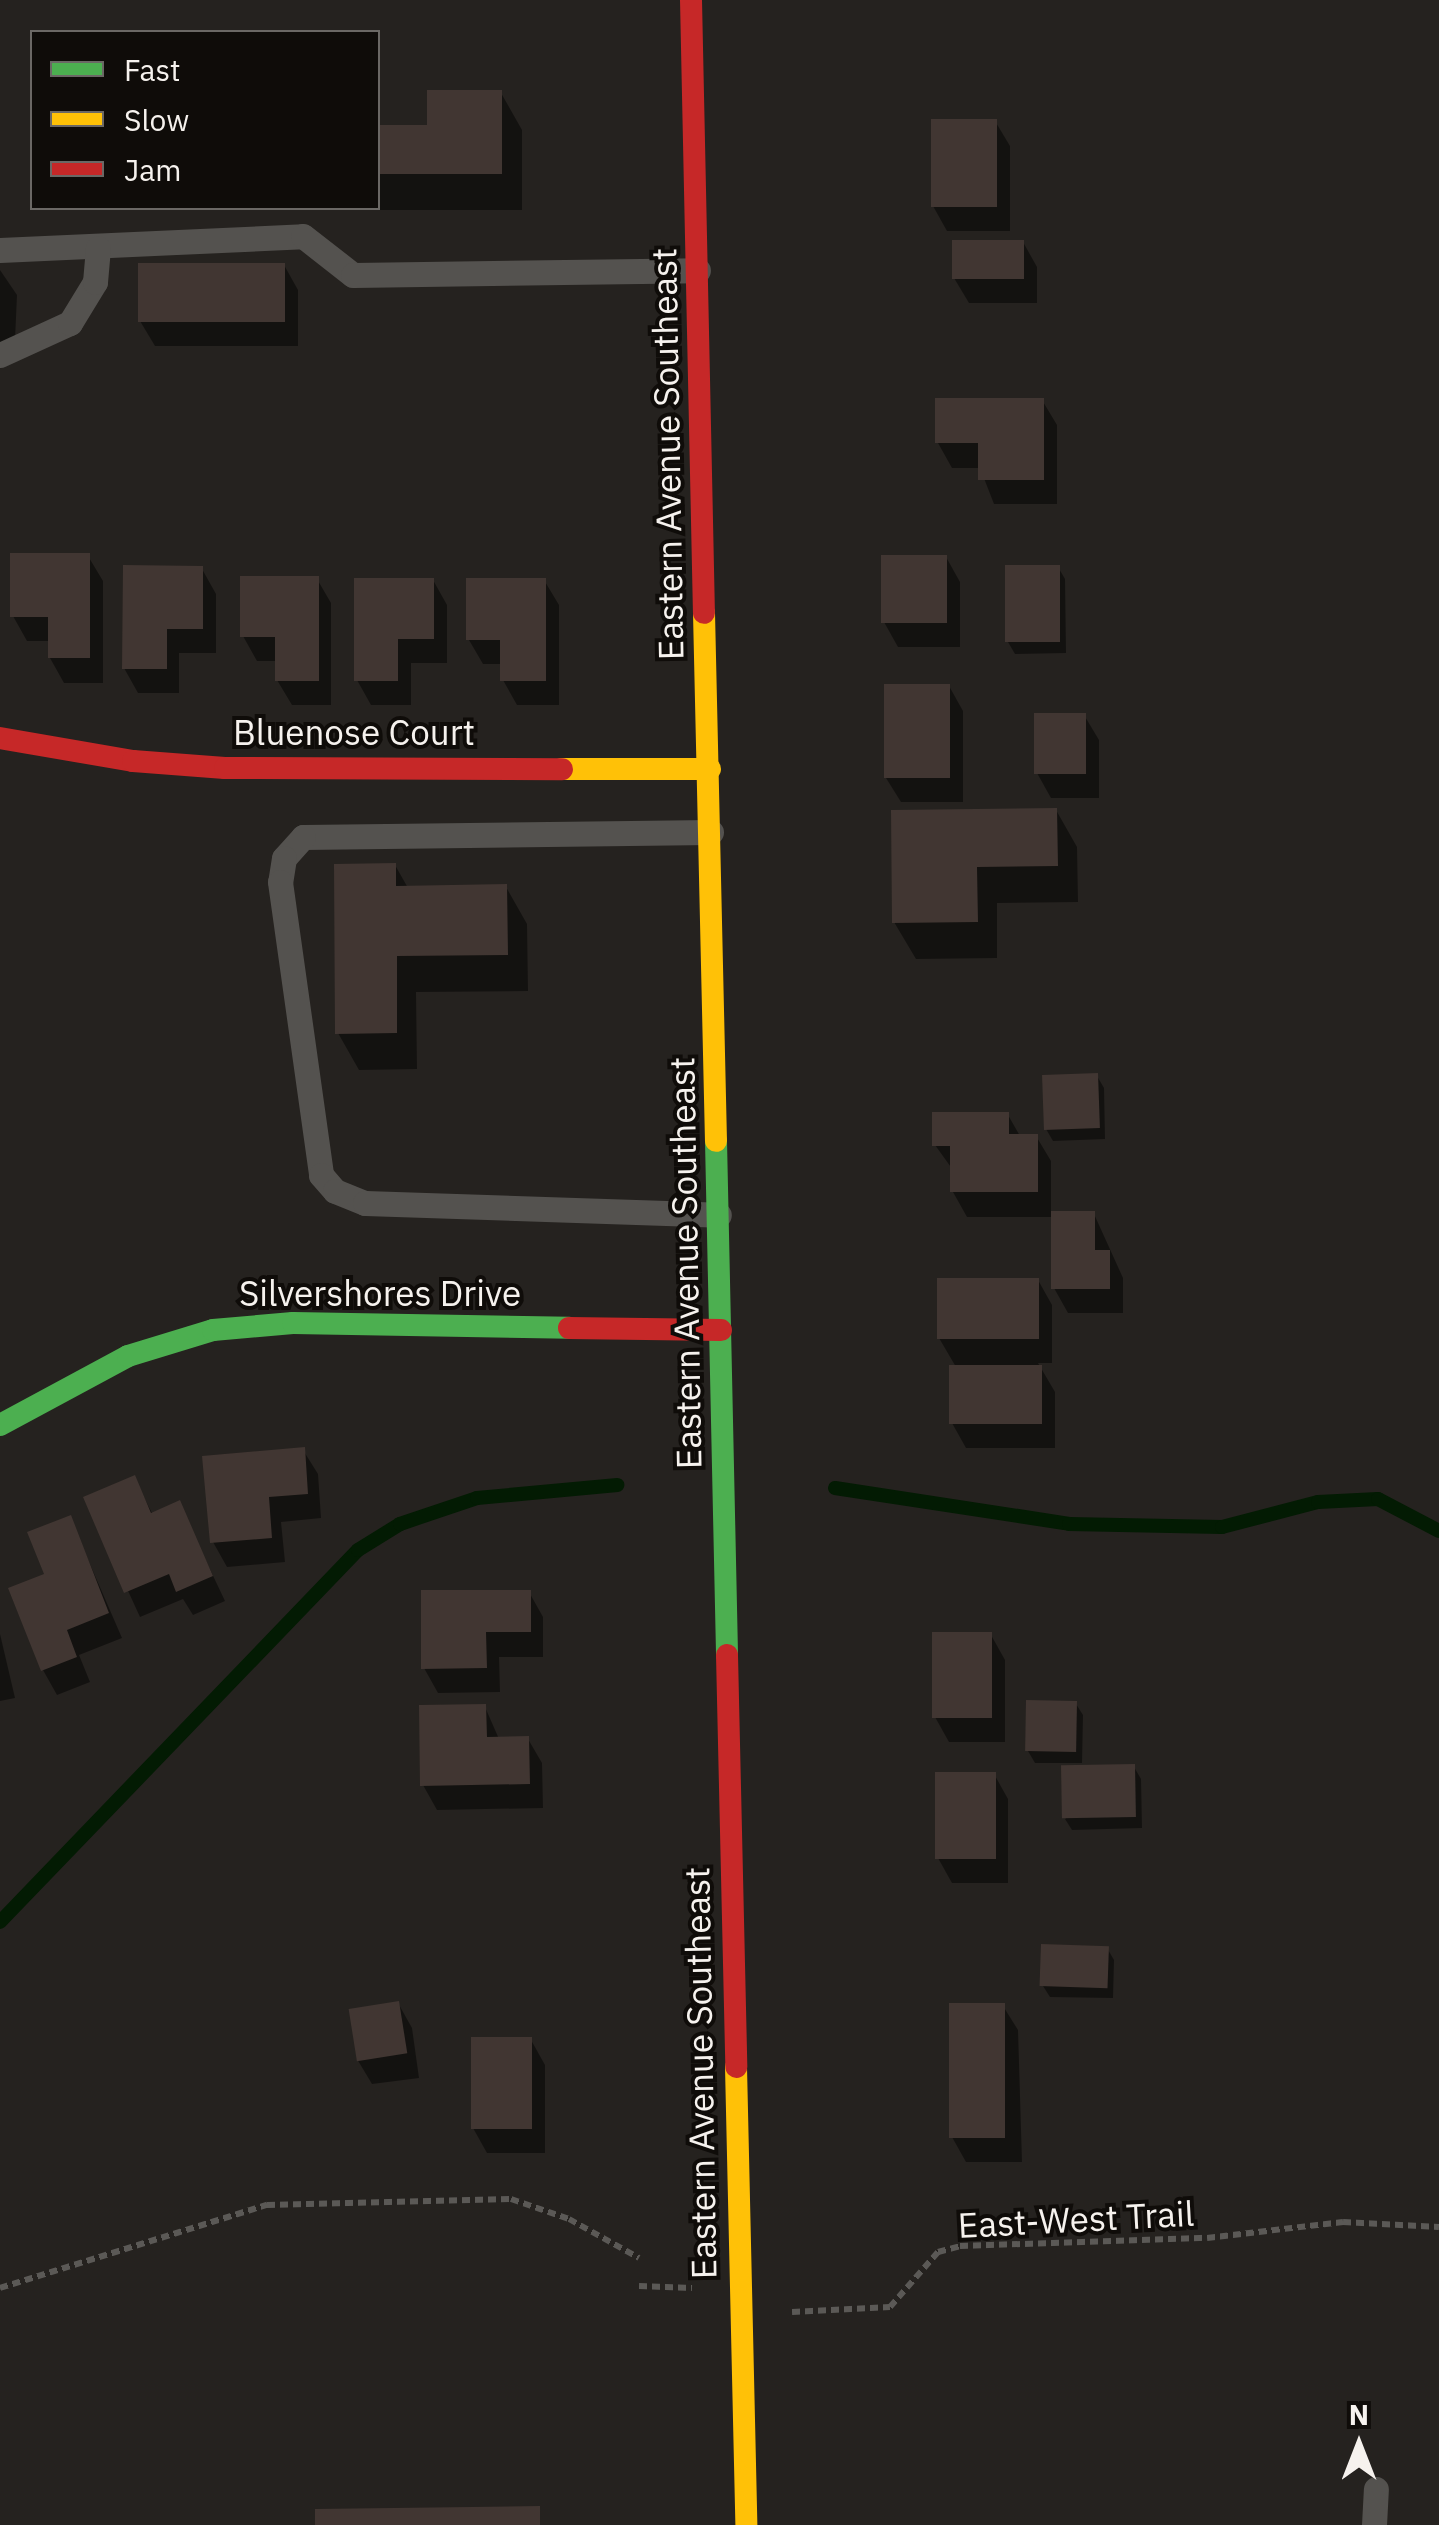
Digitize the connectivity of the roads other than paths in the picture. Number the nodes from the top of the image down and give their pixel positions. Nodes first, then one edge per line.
1 (691, 0) edge
2 (98, 248) junction
3 (0, 250) edge
4 (698, 270) junction
5 (0, 355) edge
6 (0, 738) edge
7 (710, 769) junction
8 (711, 832) junction
9 (719, 1215) junction
10 (721, 1330) junction
11 (0, 1425) edge
12 (1376, 2489) dead end
13 (746, 2525) edge
14 (1374, 2525) edge

1 - 4 street, Eastern Avenue Southeast
2 - 3 lane
2 - 4 lane
2 - 5 lane
4 - 7 street, Eastern Avenue Southeast
6 - 7 street, Bluenose Court
7 - 8 street, Eastern Avenue Southeast
8 - 9 street, Eastern Avenue Southeast
8 - 9 lane
9 - 10 street, Eastern Avenue Southeast
10 - 11 street, Silvershores Drive
10 - 13 street, Eastern Avenue Southeast
12 - 14 lane

